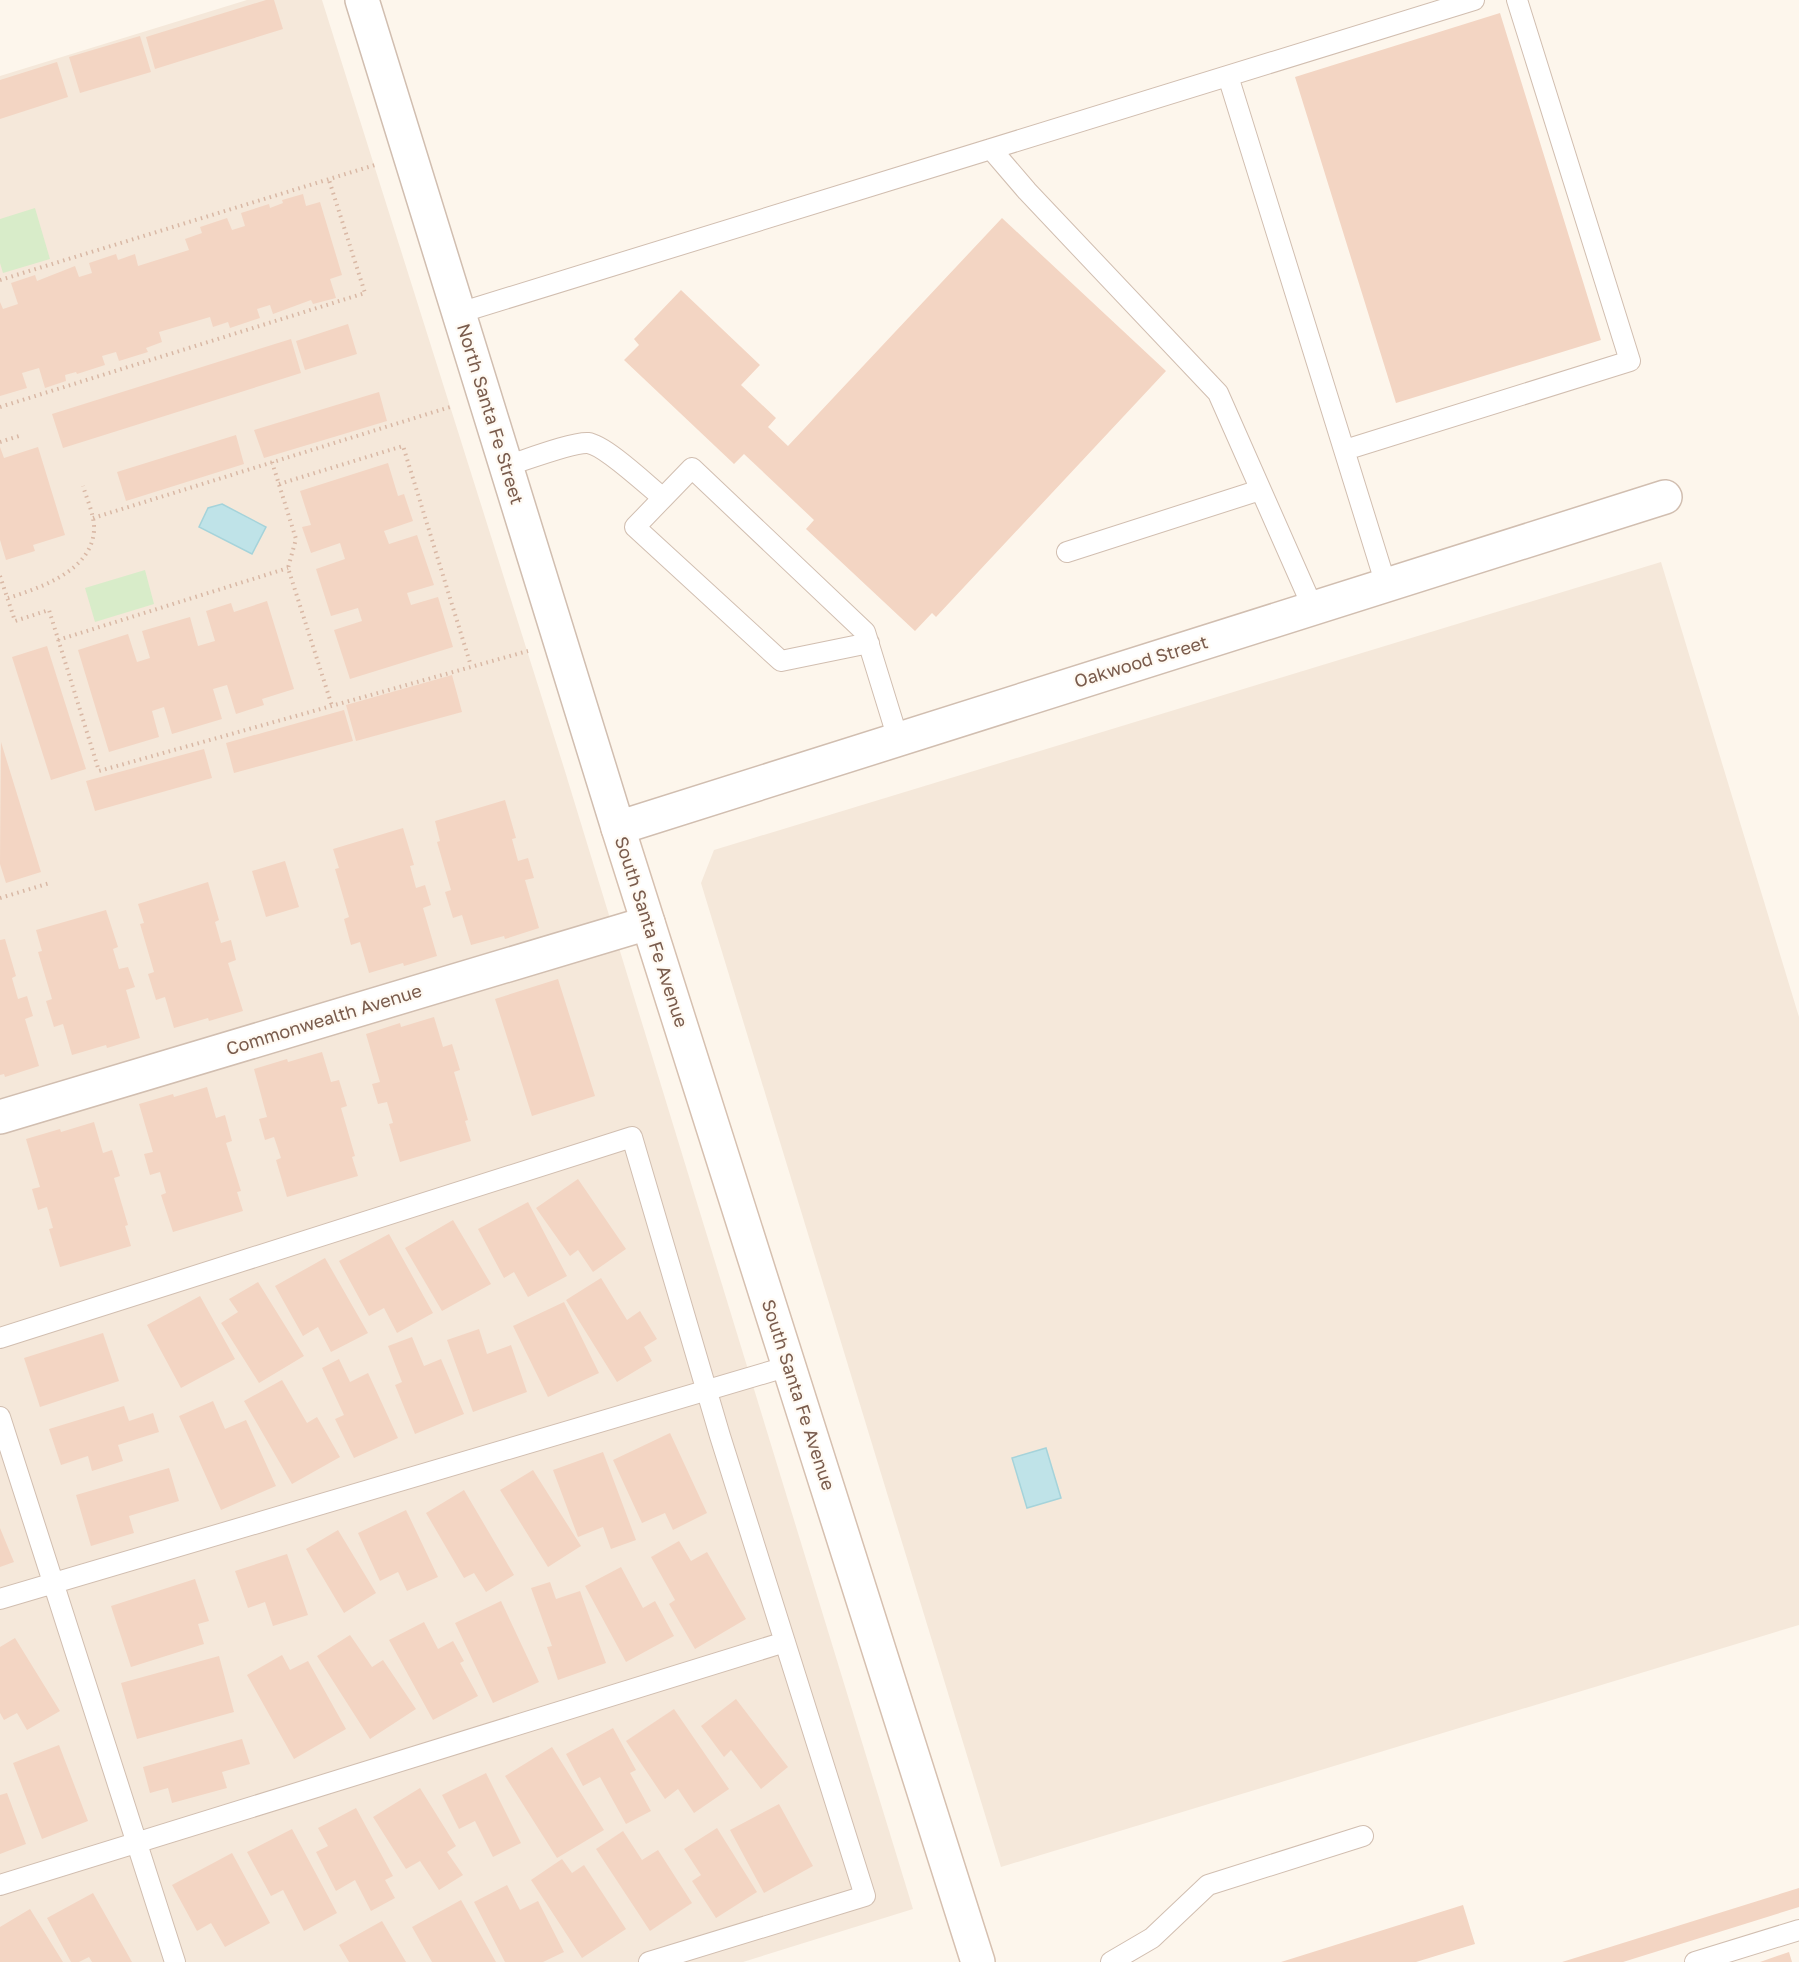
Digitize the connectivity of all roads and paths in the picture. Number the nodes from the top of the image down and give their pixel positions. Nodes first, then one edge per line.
1 (362, 0) edge
2 (1474, 0) edge
3 (1517, 0) edge
4 (1228, 76) junction
5 (990, 149) junction
6 (410, 155) junction
7 (329, 180) junction
8 (0, 280) edge
9 (459, 313) junction
10 (485, 396) junction
11 (0, 407) edge
12 (22, 435) dead end
13 (0, 442) edge
14 (1345, 450) junction
15 (272, 462) junction
16 (506, 466) junction
17 (279, 483) junction
18 (83, 486) dead end
19 (1260, 490) junction
20 (1665, 497) dead end
21 (663, 498) junction
22 (93, 518) junction
23 (1067, 552) dead end
24 (288, 568) junction
25 (0, 576) edge
26 (1386, 585) junction
27 (8, 598) junction
28 (1312, 608) junction
29 (58, 640) junction
30 (560, 642) junction
31 (869, 643) junction
32 (471, 666) junction
33 (332, 706) junction
34 (898, 739) junction
35 (618, 828) junction
36 (50, 883) dead end
37 (0, 898) edge
38 (648, 923) junction
39 (0, 1117) edge
40 (0, 1338) edge
41 (789, 1366) junction
42 (706, 1391) junction
43 (0, 1417) edge
44 (54, 1582) junction
45 (0, 1599) edge
46 (785, 1642) junction
47 (1363, 1836) dead end
48 (136, 1843) junction
49 (0, 1885) edge
50 (1799, 1930) edge
51 (175, 1962) edge
52 (649, 1962) edge
53 (978, 1962) edge
54 (1111, 1962) edge
55 (1695, 1962) edge

1 - 6 street, North Santa Fe Street
2 - 4 lane
3 - 14 lane
4 - 5 lane
4 - 14 lane
5 - 9 lane
5 - 19 lane
6 - 7 path
6 - 9 street, North Santa Fe Street
7 - 8 path
7 - 11 path
9 - 10 street, North Santa Fe Street
10 - 15 path
10 - 16 street, North Santa Fe Street
12 - 13 path
14 - 26 lane
15 - 17 path
15 - 22 path
16 - 21 lane
16 - 30 street, North Santa Fe Street
17 - 24 path
17 - 32 path
18 - 22 path
19 - 23 lane
19 - 28 lane
20 - 26 street, Oakwood Street
21 - 31 lane
21 - 31 lane
22 - 27 path
24 - 29 path
24 - 33 path
25 - 27 path
26 - 28 street, Oakwood Street
27 - 29 path
28 - 34 street, Oakwood Street
29 - 33 path
30 - 32 path
30 - 35 street, North Santa Fe Street
31 - 34 lane
32 - 33 path
34 - 35 street, Oakwood Street
35 - 38 street, South Santa Fe Avenue
36 - 37 path
38 - 39 street, Commonwealth Avenue
38 - 41 street, South Santa Fe Avenue
40 - 42 lane
41 - 42 lane
41 - 53 street, South Santa Fe Avenue
42 - 44 lane
42 - 46 lane
43 - 44 lane
44 - 45 lane
44 - 48 lane
46 - 48 lane
46 - 52 lane
47 - 54 lane
48 - 49 lane
48 - 51 lane
50 - 55 lane

